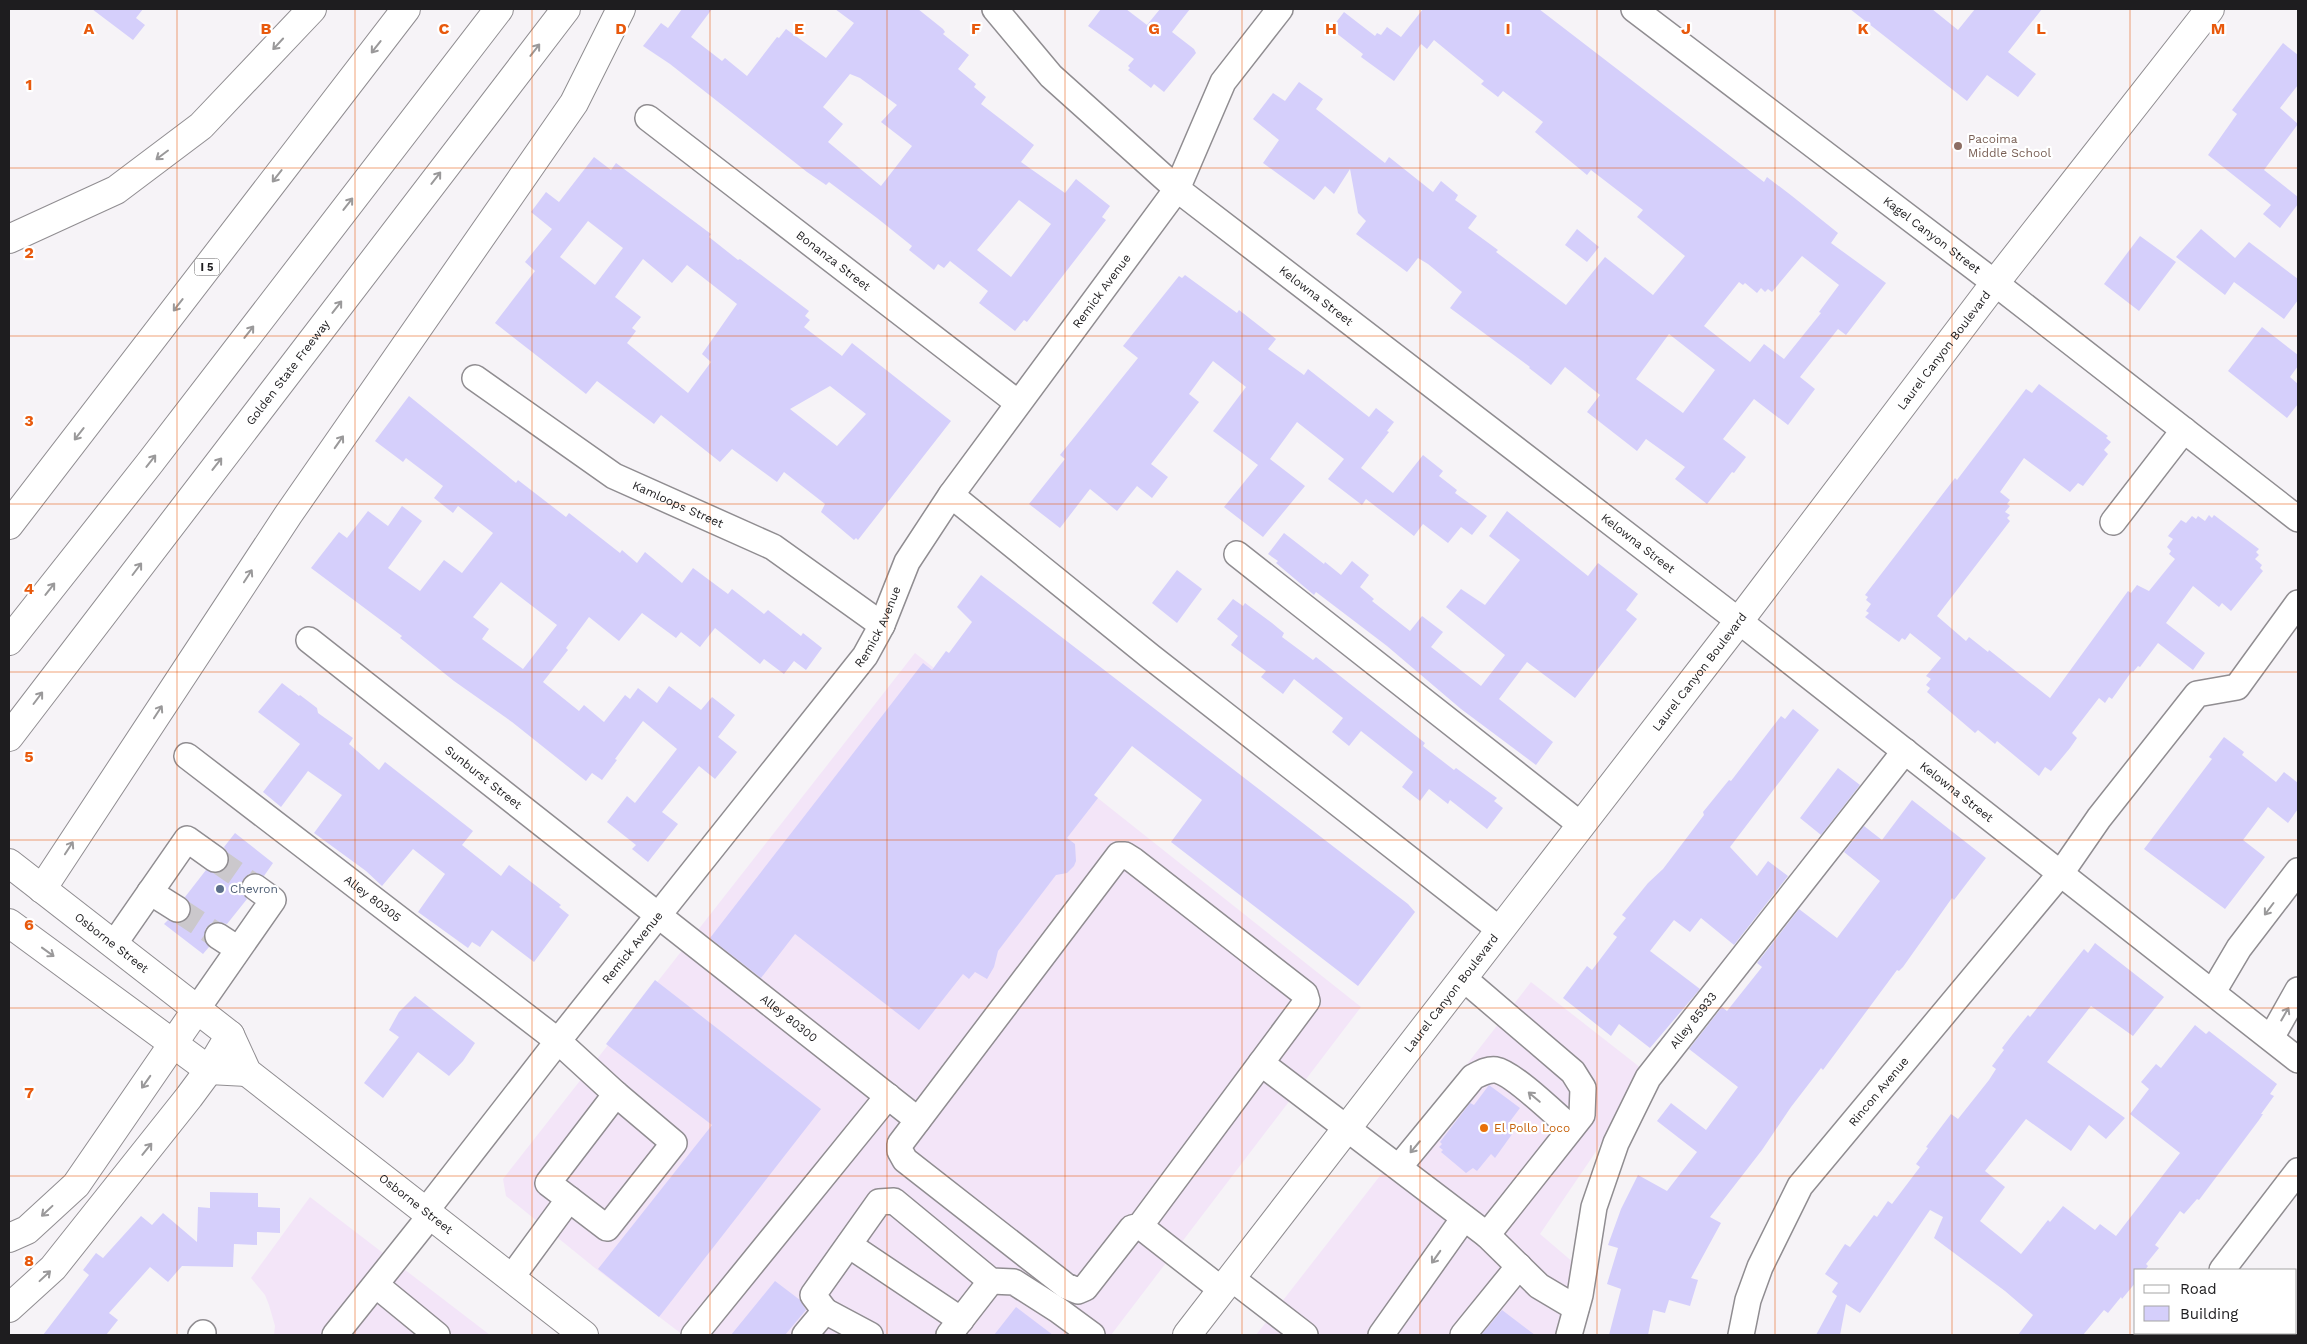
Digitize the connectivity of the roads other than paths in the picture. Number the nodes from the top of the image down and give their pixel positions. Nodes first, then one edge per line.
1 (312, 9) edge
2 (406, 9) edge
3 (499, 9) edge
4 (566, 9) edge
5 (621, 9) edge
6 (995, 9) edge
7 (1280, 9) edge
8 (1634, 9) edge
9 (2210, 9) edge
10 (648, 118) dead end
11 (1177, 189) junction
12 (9, 239) edge
13 (1995, 283) junction
14 (475, 378) dead end
15 (1018, 403) junction
16 (2184, 430) junction
17 (951, 495) junction
18 (2298, 520) edge
19 (2114, 522) dead end
20 (9, 525) edge
21 (1237, 554) dead end
22 (2298, 603) edge
23 (1739, 621) junction
24 (882, 625) junction
25 (308, 640) dead end
26 (9, 641) edge
27 (9, 737) edge
28 (1905, 751) junction
29 (187, 756) dead end
30 (1581, 825) junction
31 (215, 859) tunnel mouth
32 (9, 863) edge
33 (2298, 870) edge
34 (2061, 873) junction
35 (256, 887) tunnel mouth
36 (42, 889) junction
37 (150, 892) junction
38 (176, 909) tunnel mouth
39 (660, 916) junction
40 (9, 923) edge
41 (1500, 930) junction
42 (114, 944) junction
43 (1463, 978) junction
44 (2298, 990) edge
45 (2213, 992) junction
46 (197, 1009) junction
47 (230, 1035) junction
48 (2271, 1038) junction
49 (558, 1041) junction
50 (173, 1042) junction
51 (2298, 1060) edge
52 (1261, 1063) junction
53 (209, 1070) junction
54 (247, 1072) junction
55 (616, 1094) junction
56 (888, 1096) junction
57 (918, 1120) junction
58 (1348, 1128) junction
59 (1572, 1128) junction
60 (1399, 1167) junction
61 (2298, 1171) edge
62 (569, 1199) junction
63 (428, 1214) junction
64 (1464, 1218) junction
65 (1140, 1226) junction
66 (1487, 1235) junction
67 (9, 1238) edge
68 (849, 1245) junction
69 (1519, 1266) junction
70 (2223, 1269) edge
71 (510, 1278) junction
72 (992, 1281) junction
73 (1226, 1284) junction
74 (376, 1286) junction
75 (9, 1308) edge
76 (1576, 1308) junction
77 (825, 1311) junction
78 (955, 1328) edge
79 (334, 1335) edge
80 (437, 1335) edge
81 (584, 1335) edge
82 (694, 1335) edge
83 (805, 1335) edge
84 (870, 1335) edge
85 (1092, 1335) edge
86 (1187, 1335) edge
87 (1304, 1335) edge
88 (1381, 1335) edge
89 (1463, 1335) edge
90 (1569, 1335) edge
91 (1741, 1335) edge

1 -> 12 main road
2 -> 20 main road, I 5
26 -> 3 main road
27 -> 4 main road, Golden State Freeway
36 -> 5 main road
6 - 11 street, Kelowna Street
7 - 11 street, Remick Avenue
8 - 13 street, Kagel Canyon Street
9 - 13 main road, Laurel Canyon Boulevard
10 - 15 street, Bonanza Street
11 - 15 street, Remick Avenue
11 - 23 street, Kelowna Street
13 - 16 street, Kagel Canyon Street
13 - 23 main road, Laurel Canyon Boulevard
14 - 24 street, Kamloops Street
15 - 17 street, Remick Avenue
16 - 18 street, Kagel Canyon Street
16 - 19 street
17 - 24 street, Remick Avenue
17 - 41 street
21 - 30 street
22 - 34 street, Rincon Avenue
23 - 28 street, Kelowna Street
23 - 30 main road, Laurel Canyon Boulevard
24 - 39 street, Remick Avenue
25 - 39 street, Sunburst Street
28 - 34 street, Kelowna Street
28 - 76 street, Alley 85933
29 - 49 street, Alley 80305
30 - 41 main road, Laurel Canyon Boulevard
31 - 37 street
32 - 36 main road, Osborne Street
33 -> 45 street
34 - 45 street, Kelowna Street
34 - 91 street, Rincon Avenue
35 - 46 street
36 - 42 main road, Osborne Street
37 - 38 street
37 - 42 street
39 - 49 street, Remick Avenue
39 - 56 street, Alley 80300
40 -> 50 main road
41 - 43 main road, Laurel Canyon Boulevard
42 - 46 main road, Osborne Street
43 - 58 main road, Laurel Canyon Boulevard
43 - 59 street
48 -> 44 street
45 - 48 street, Kelowna Street
46 - 47 main road, Osborne Street
46 - 50 main road
47 - 53 main road
47 - 54 main road, Osborne Street
48 - 51 street, Kelowna Street
49 - 55 street, Alley 80305
49 - 63 street, Remick Avenue
50 - 53 main road
50 -> 67 main road
52 - 57 street
52 - 58 street
52 - 65 street
53 - 54 main road
75 -> 53 main road
54 - 63 main road, Osborne Street
55 - 62 street
55 - 62 street, Alley 80305
56 - 57 street, Alley 80300
56 - 82 street
57 - 65 street
58 - 60 street
58 - 73 main road, Laurel Canyon Boulevard
59 -> 60 street
59 - 66 street
60 - 64 street
61 - 70 street
62 - 71 street
63 - 71 main road, Osborne Street
63 - 74 street, Remick Avenue
64 - 66 street
64 -> 88 street
65 - 73 street
66 - 69 street
68 - 72 street
68 - 77 street
68 - 78 street
69 - 76 street
69 - 89 street
71 - 81 main road, Osborne Street
72 - 78 street
72 - 85 street
73 - 86 main road, Laurel Canyon Boulevard
73 - 87 street
74 - 79 street, Remick Avenue
74 - 80 street
76 - 90 street, Alley 85933
77 - 83 street
77 - 84 street

